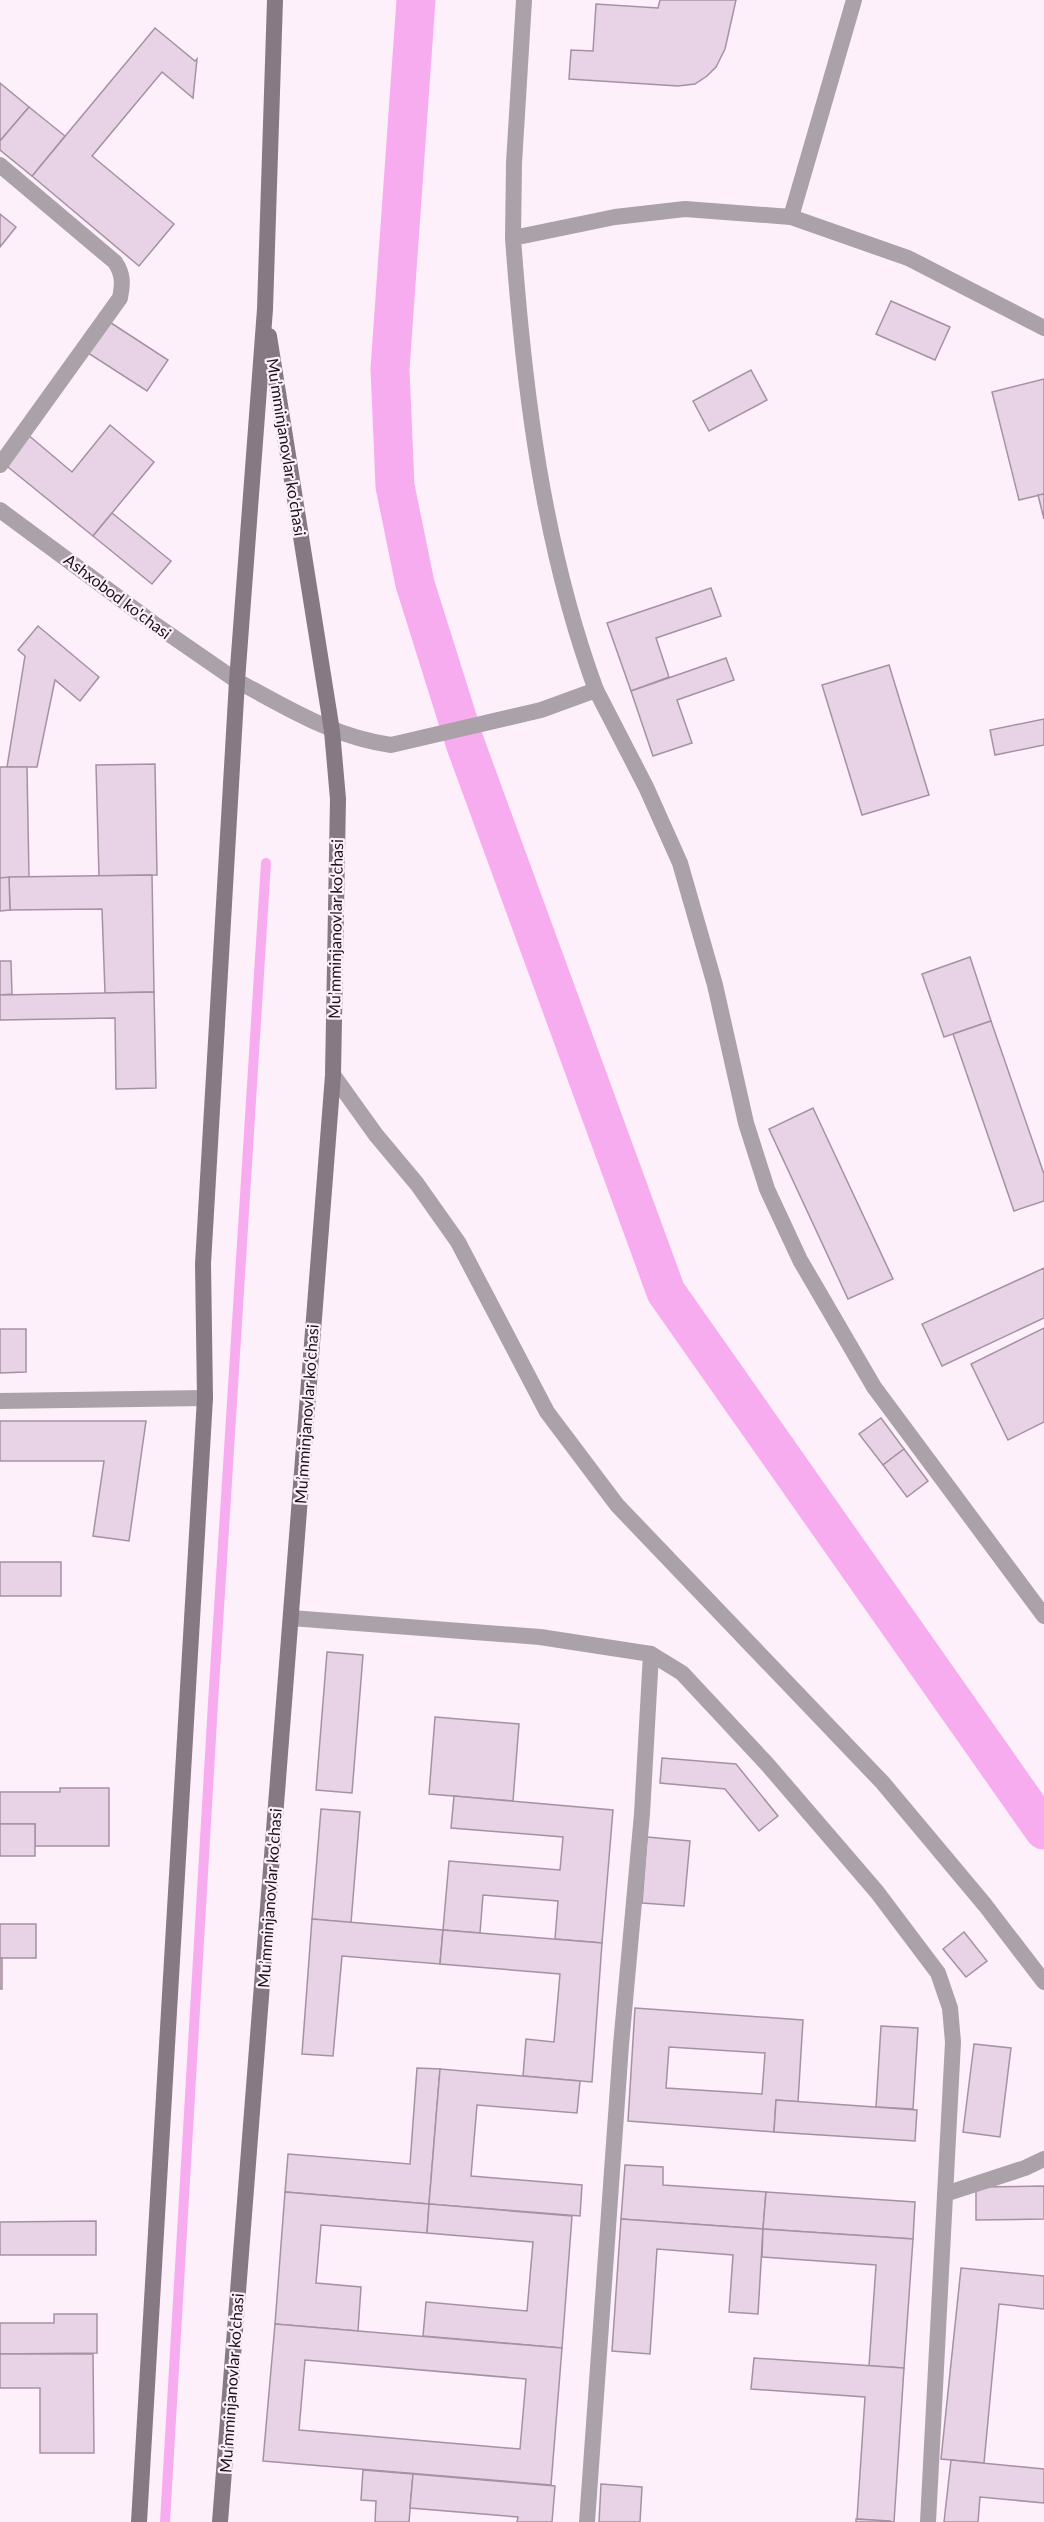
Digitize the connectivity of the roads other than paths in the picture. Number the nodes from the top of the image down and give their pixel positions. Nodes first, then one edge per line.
1 (275, 0) edge
2 (524, 0) edge
3 (854, 0) edge
4 (0, 165) edge
5 (791, 217) junction
6 (513, 238) junction
7 (265, 309) junction
8 (1044, 328) edge
9 (0, 465) edge
10 (0, 510) edge
11 (237, 681) junction
12 (596, 690) junction
13 (332, 731) junction
14 (333, 1075) junction
15 (205, 1398) junction
16 (0, 1401) edge
17 (1044, 1616) edge
18 (291, 1618) junction
19 (651, 1654) junction
20 (1044, 1982) edge
21 (1044, 2159) edge
22 (945, 2194) junction
23 (139, 2522) edge
24 (220, 2522) edge
25 (586, 2522) edge
26 (928, 2522) edge

1 - 7 main road, Mu’mminjanovlar ko‘chasi
2 - 6 street
3 - 5 street
4 - 9 street
5 - 6 street
5 - 8 street
6 - 12 street
7 - 11 main road, Mu’mminjanovlar ko‘chasi
7 - 13 main road, Mu’mminjanovlar ko‘chasi
10 - 11 street, Ashxobod ko'chasi
11 - 13 street, Ashxobod ko'chasi
11 - 15 main road, Mu’mminjanovlar ko‘chasi
12 - 13 street, Ashxobod ko'chasi
12 - 17 street
13 - 14 main road, Mu’mminjanovlar ko‘chasi
14 - 18 main road, Mu’mminjanovlar ko‘chasi
14 - 20 street
15 - 16 street
15 - 23 main road, Mu’mminjanovlar ko‘chasi
18 - 19 street
18 - 24 main road, Mu’mminjanovlar ko‘chasi
19 - 22 street
19 - 25 street
21 - 22 street
22 - 26 street

